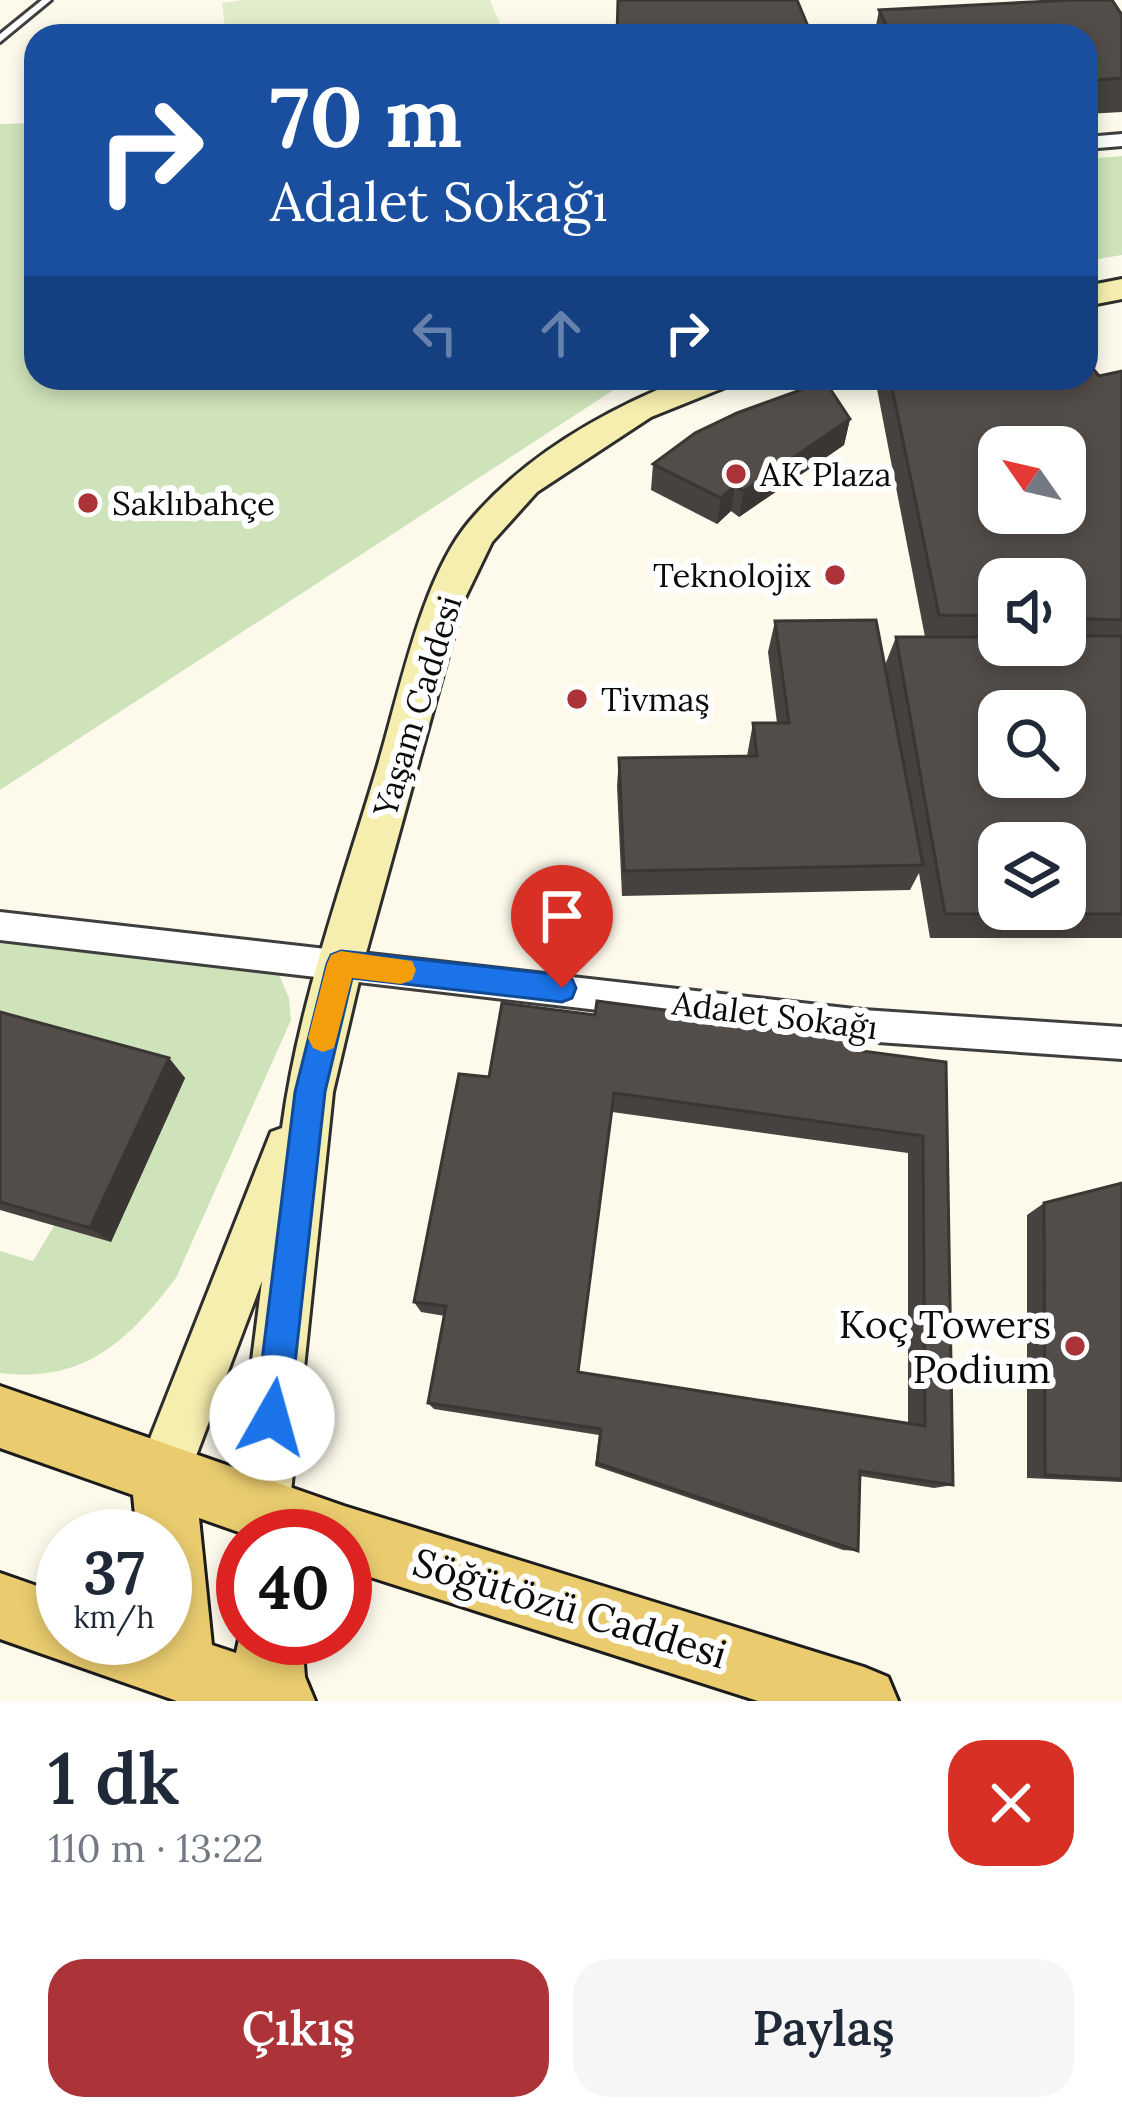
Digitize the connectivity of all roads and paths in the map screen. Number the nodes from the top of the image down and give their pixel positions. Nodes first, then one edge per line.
1 (47, 0) edge
2 (0, 39) edge
3 (688, 390) edge
4 (0, 926) edge
5 (341, 964) junction
6 (1122, 1043) edge
7 (310, 1092) junction
8 (0, 1418) edge
9 (163, 1474) junction
10 (232, 1509) edge
11 (264, 1509) edge
12 (372, 1546) edge
13 (0, 1606) edge
14 (36, 1619) edge
15 (142, 1665) edge
16 (179, 1685) edge
17 (273, 1685) edge
18 (864, 1701) edge

1 - 2 lane
3 - 5 street, Yaşam Caddesi
4 - 5 street, Adalet Sokağı
5 - 6 street, Adalet Sokağı
5 - 7 street, Yaşam Caddesi
7 - 9 street, Yaşam Caddesi
7 - 11 street, Yaşam Caddesi
8 - 9 main road, Söğütözü Caddesi
9 - 10 main road, Söğütözü Caddesi
9 - 16 main road
12 - 18 main road, Söğütözü Caddesi
13 - 14 main road
15 - 16 main road
16 - 17 main road

